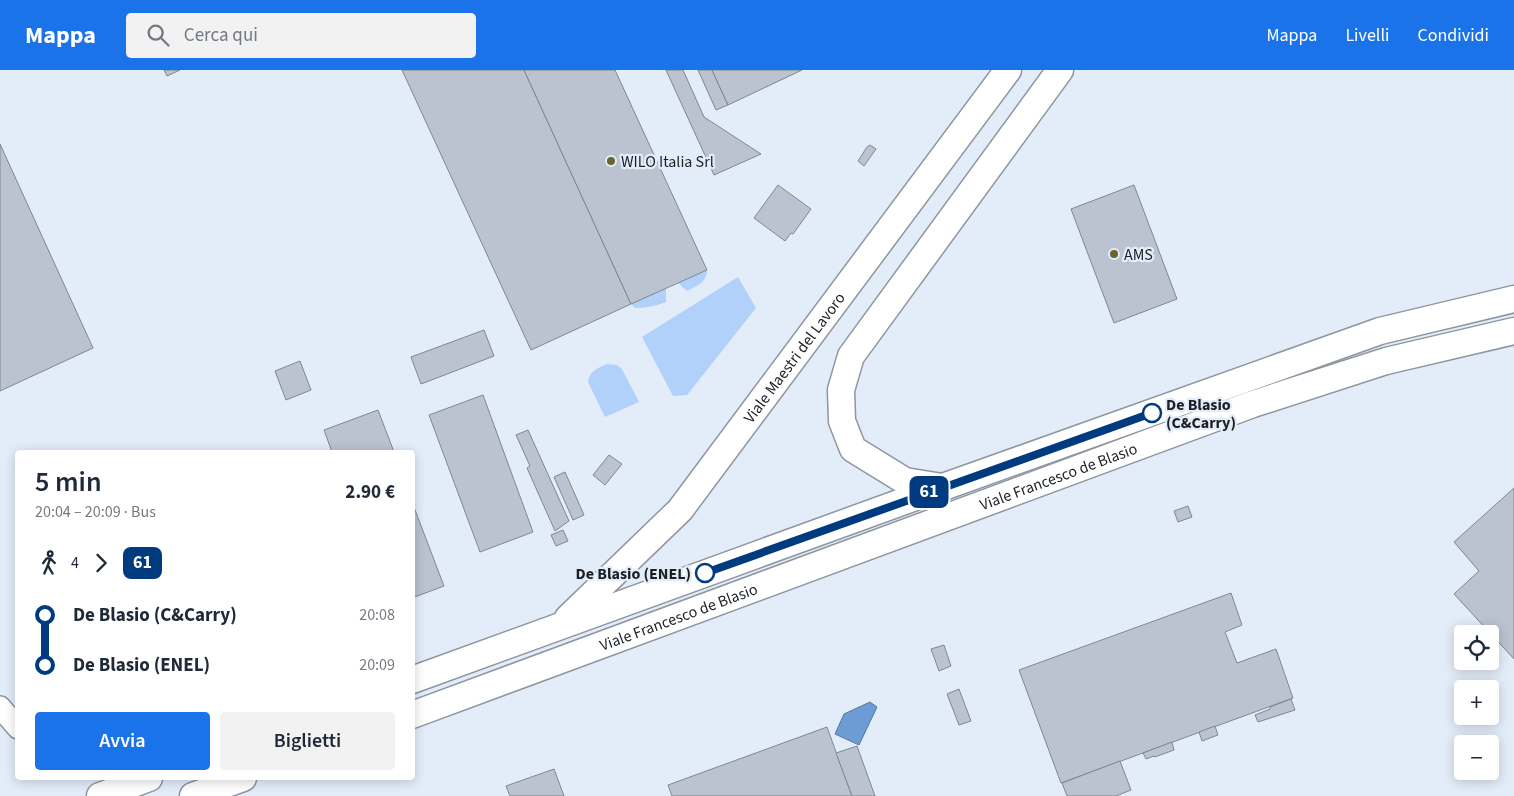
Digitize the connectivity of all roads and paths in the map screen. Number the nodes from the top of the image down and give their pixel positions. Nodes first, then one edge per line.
1 (1008, 70) edge
2 (1060, 70) edge
3 (1514, 299) edge
4 (1514, 331) edge
5 (943, 487) junction
6 (559, 626) junction
7 (415, 679) edge
8 (0, 707) edge
9 (415, 714) edge
10 (15, 724) edge
11 (144, 780) edge
12 (237, 780) edge
13 (100, 796) edge
14 (193, 796) edge

1 - 6 street, Viale Maestri del Lavoro
2 - 5 street
3 - 5 street, Viale Francesco de Blasio
4 - 9 street, Viale Francesco de Blasio
5 - 6 street, Viale Francesco de Blasio
6 - 7 street, Viale Francesco de Blasio
8 - 10 street
11 - 13 street
12 - 14 street

